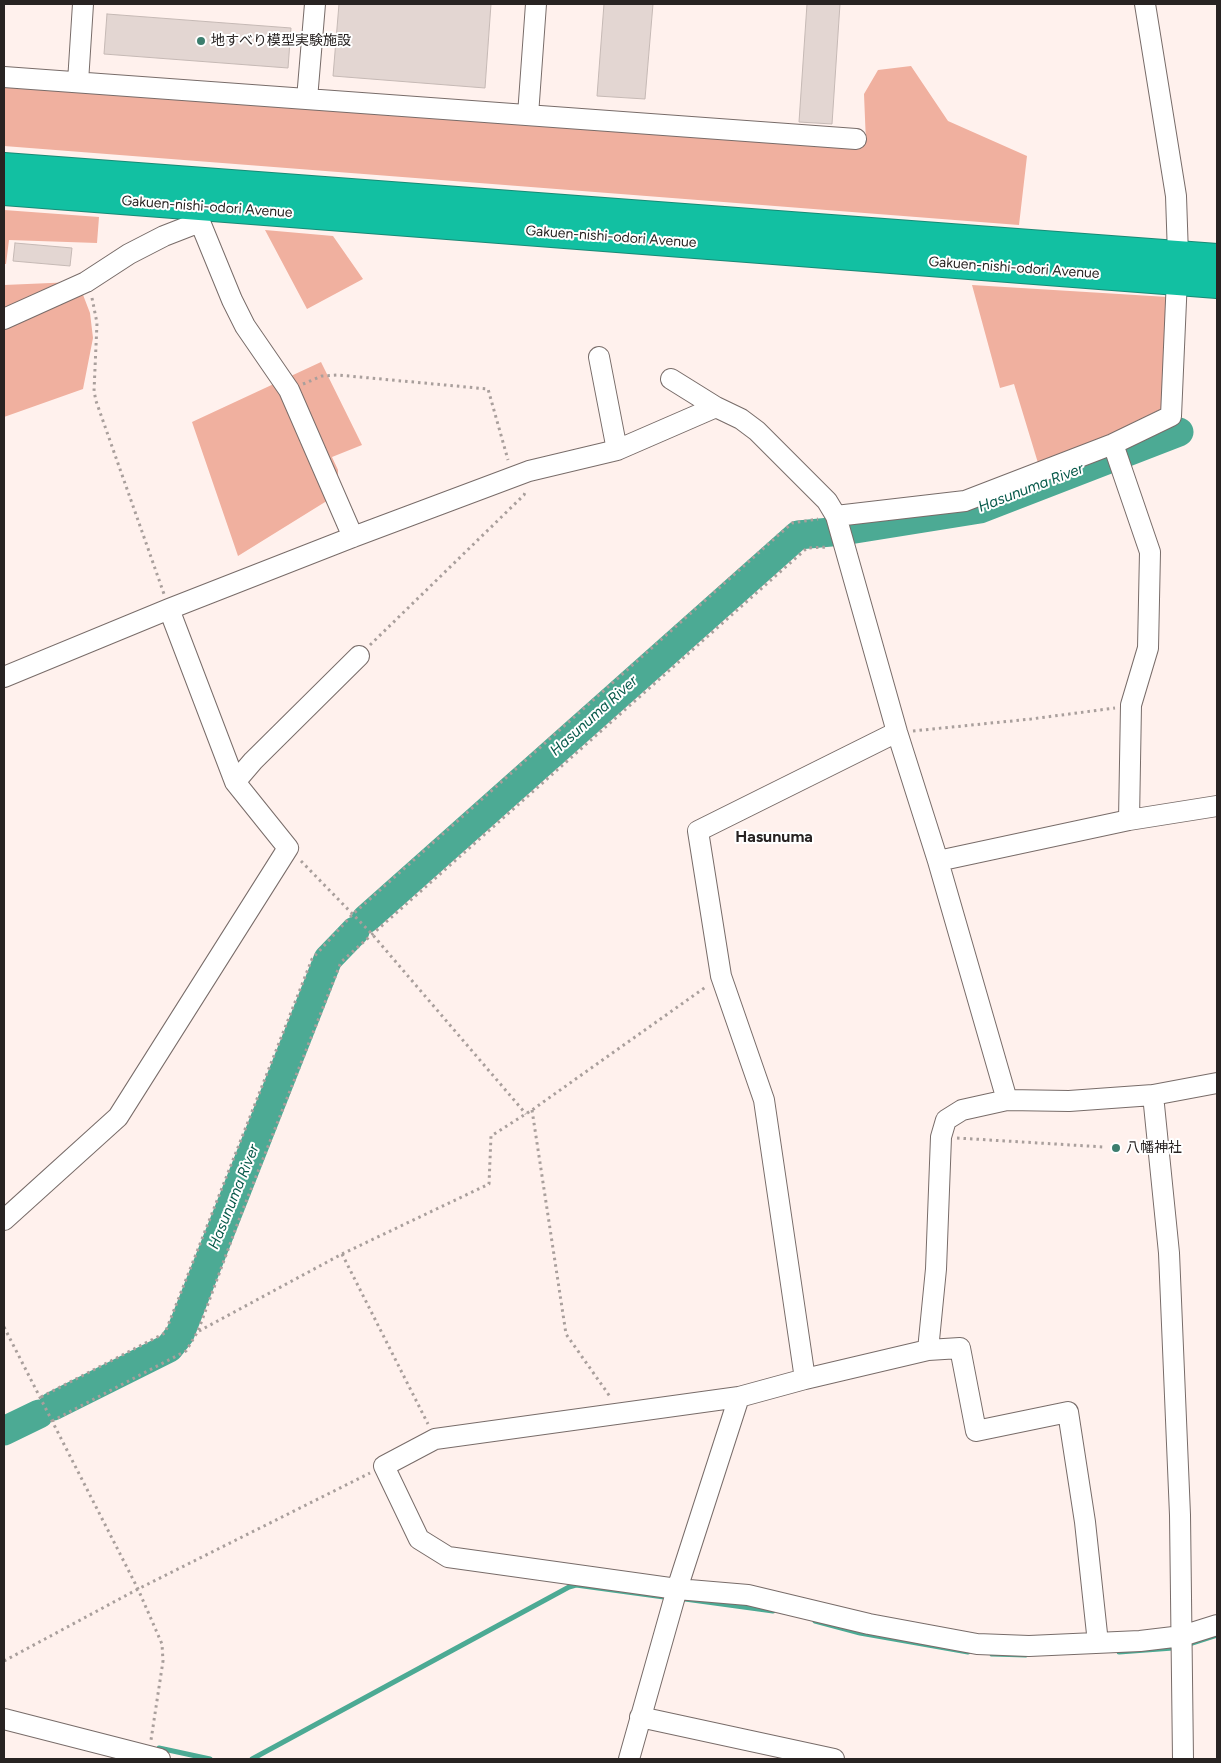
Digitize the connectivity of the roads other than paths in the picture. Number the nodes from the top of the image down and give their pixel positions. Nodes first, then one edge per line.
1 (83, 4) edge
2 (315, 4) edge
3 (536, 4) edge
4 (1145, 4) edge
5 (4, 77) edge
6 (78, 82) junction
7 (307, 99) junction
8 (528, 115) junction
9 (856, 140) dead end
10 (4, 167) edge
11 (4, 191) edge
12 (201, 215) junction
13 (1217, 258) edge
14 (1177, 268) junction
15 (1217, 284) edge
16 (4, 318) edge
17 (599, 357) dead end
18 (671, 379) dead end
19 (716, 407) junction
20 (1114, 446) junction
21 (617, 450) junction
22 (836, 516) junction
23 (353, 536) junction
24 (169, 609) junction
25 (359, 656) road end
26 (4, 678) edge
27 (897, 732) junction
28 (235, 782) junction
29 (1217, 806) edge
30 (1129, 820) junction
31 (938, 861) junction
32 (1217, 1083) edge
33 (1153, 1095) junction
34 (1006, 1100) junction
35 (4, 1220) edge
36 (928, 1350) junction
37 (805, 1378) junction
38 (739, 1398) junction
39 (678, 1589) junction
40 (1217, 1625) edge
41 (1182, 1636) junction
42 (1098, 1644) junction
43 (640, 1717) junction
44 (4, 1718) edge
45 (154, 1758) edge
46 (629, 1759) edge
47 (834, 1759) edge
48 (1183, 1759) edge

1 - 6 street
2 - 7 street
3 - 8 street
4 - 14 street
5 - 6 street
6 - 7 street
7 - 8 street
8 - 9 street
10 - 14 highway, Gakuen-nishi-odori Avenue
11 - 12 highway, Gakuen-nishi-odori Avenue
12 - 14 highway, Gakuen-nishi-odori Avenue
12 - 16 street
12 - 23 street
13 - 14 highway, Gakuen-nishi-odori Avenue
14 - 15 highway, Gakuen-nishi-odori Avenue
14 - 20 street
17 - 21 street
18 - 19 street
19 - 21 street
19 - 22 street
20 - 22 street
20 - 30 street
21 - 23 street
22 - 27 street
23 - 24 street
24 - 26 street
24 - 28 street
25 - 28 street
27 - 31 street
27 - 37 street
28 - 35 street
29 - 30 street
30 - 31 street
31 - 34 street
32 - 33 street
33 - 34 street
33 - 41 street
34 - 36 street
36 - 37 street
36 - 42 street
37 - 38 street
38 - 39 street
38 - 39 street
39 - 42 street
39 - 43 street
40 - 41 street
41 - 42 street
41 - 48 street
43 - 46 street
43 - 47 street
44 - 45 street

